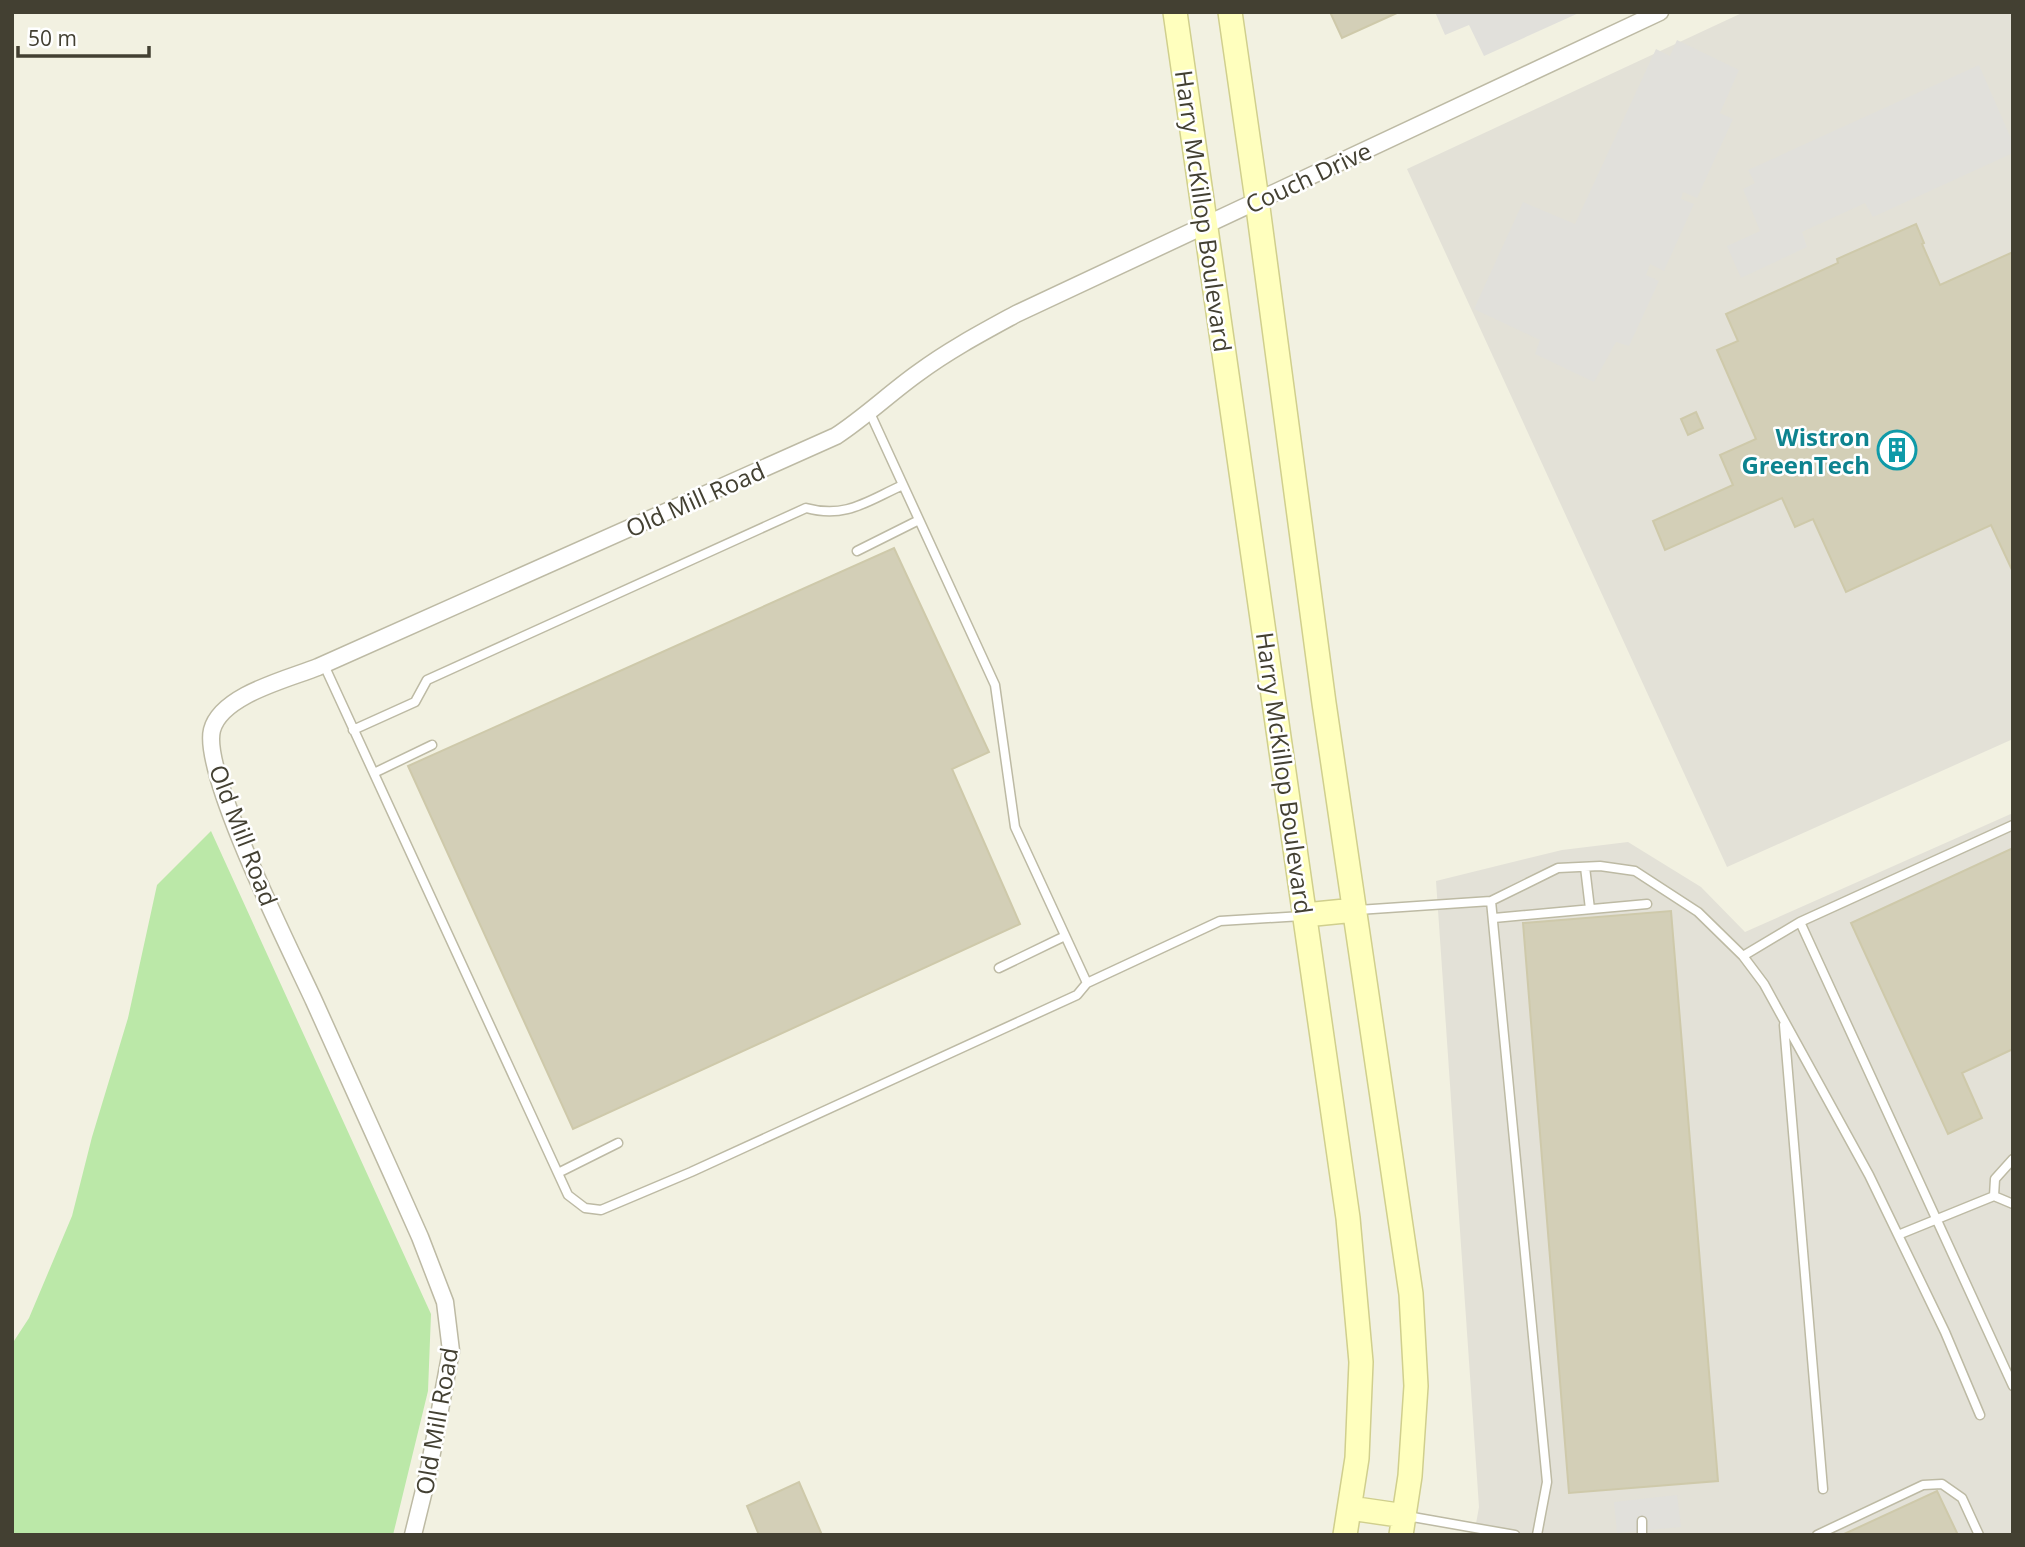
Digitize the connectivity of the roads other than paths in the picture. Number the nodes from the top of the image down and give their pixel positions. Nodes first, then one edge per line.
1 (1175, 12) edge
2 (1230, 12) edge
3 (1660, 12) edge
4 (1258, 200) junction
5 (1206, 225) junction
6 (870, 412) junction
7 (782, 461) joint
8 (903, 485) junction
9 (919, 520) junction
10 (857, 551) dead end
11 (324, 664) junction
12 (353, 730) junction
13 (432, 745) dead end
14 (374, 773) junction
15 (2013, 825) edge
16 (1585, 867) junction
17 (1492, 901) junction
18 (1647, 904) dead end
19 (1590, 909) junction
20 (1354, 910) junction
21 (1305, 915) junction
22 (1494, 918) junction
23 (1800, 922) junction
24 (1065, 936) junction
25 (1743, 956) junction
26 (999, 968) dead end
27 (1087, 982) junction
28 (1784, 1019) junction
29 (618, 1143) dead end
30 (2013, 1159) edge
31 (558, 1173) junction
32 (1994, 1196) junction
33 (2013, 1204) edge
34 (1937, 1219) junction
35 (1898, 1235) junction
36 (2013, 1387) edge
37 (1980, 1415) dead end
38 (1823, 1489) dead end
39 (1350, 1508) junction
40 (1642, 1521) dead end
41 (1403, 1525) edge
42 (413, 1535) edge
43 (1345, 1535) edge
44 (1515, 1535) edge
45 (1537, 1535) edge
46 (1642, 1535) edge
47 (1817, 1535) edge
48 (1979, 1535) edge

1 - 5 main road, Harry McKillop Boulevard
2 - 4 main road, Harry McKillop Boulevard
3 - 4 street, Couch Drive
4 - 5 street, Couch Drive
4 - 20 main road, Harry McKillop Boulevard
5 - 6 street, Couch Drive
5 - 21 main road, Harry McKillop Boulevard
6 - 7 street, Couch Drive
6 - 8 lane
7 - 11 street, Old Mill Road
8 - 9 lane
8 - 12 lane
9 - 10 lane
9 - 24 lane
11 - 12 lane
11 - 42 street, Old Mill Road
12 - 14 lane
13 - 14 lane
14 - 31 lane
15 - 23 lane
16 - 17 lane
16 - 19 lane
16 - 25 lane
17 - 20 lane
17 - 22 lane
18 - 19 lane
19 - 22 lane
20 - 21 main road
20 - 41 main road, Harry McKillop Boulevard
21 - 27 lane
21 - 39 main road, Harry McKillop Boulevard
22 - 45 lane
23 - 25 lane
23 - 34 lane
24 - 26 lane
24 - 27 lane
25 - 28 lane
27 - 31 lane
28 - 35 lane
28 - 38 lane
29 - 31 lane
30 - 32 lane
32 - 33 lane
32 - 34 lane
34 - 35 lane
34 - 36 lane
35 - 37 lane
39 - 41 main road
39 - 43 main road, Harry McKillop Boulevard
40 - 46 lane
41 - 44 lane
47 - 48 lane

